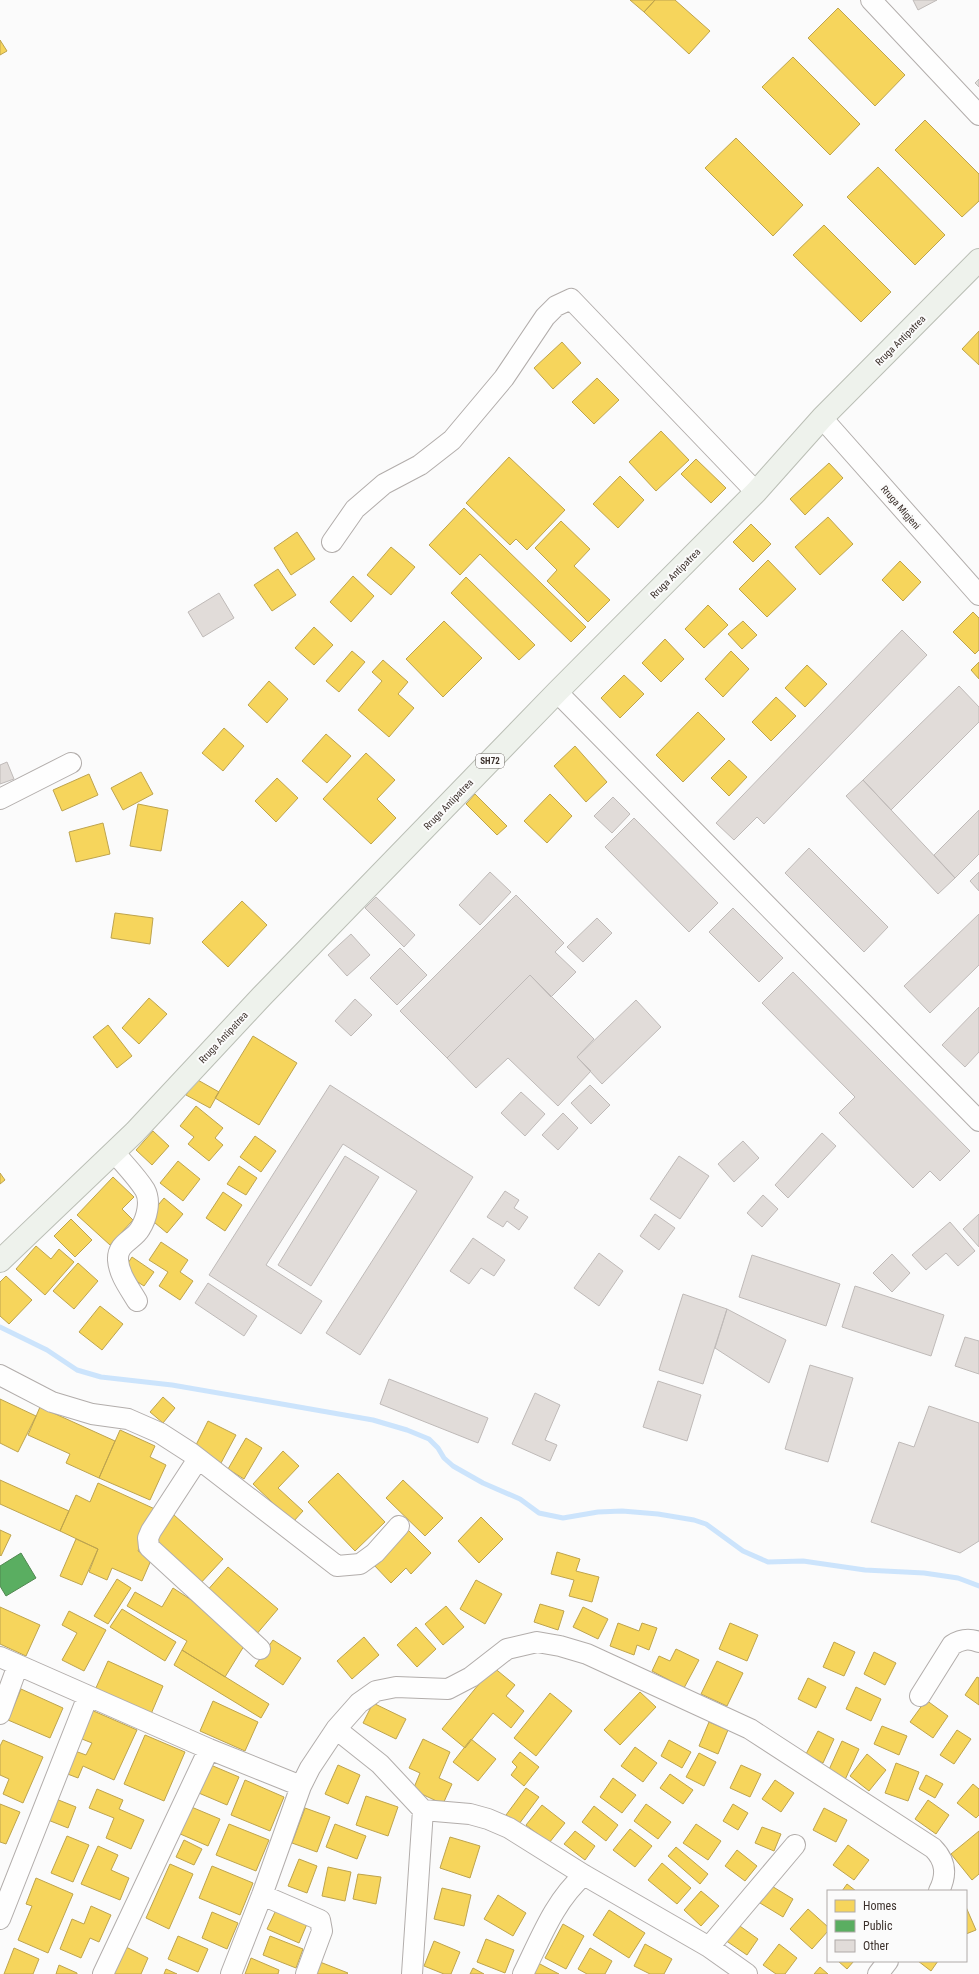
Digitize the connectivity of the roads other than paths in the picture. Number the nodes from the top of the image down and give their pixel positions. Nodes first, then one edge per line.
1 (871, 0) edge
2 (979, 115) edge
3 (979, 260) edge
4 (822, 418) junction
5 (756, 492) junction
6 (332, 542) dead end
7 (979, 595) edge
8 (556, 692) junction
9 (71, 763) dead end
10 (0, 799) edge
11 (979, 1121) edge
12 (114, 1152) junction
13 (0, 1261) edge
14 (137, 1301) dead end
15 (0, 1375) edge
16 (198, 1459) junction
17 (400, 1526) dead end
18 (979, 1642) edge
19 (260, 1649) dead end
20 (0, 1658) edge
21 (18, 1666) junction
22 (88, 1696) junction
23 (920, 1696) dead end
24 (0, 1714) edge
25 (336, 1729) junction
26 (209, 1749) junction
27 (301, 1786) junction
28 (423, 1810) junction
29 (795, 1844) dead end
30 (584, 1875) junction
31 (940, 1890) edge
32 (262, 1895) junction
33 (0, 1919) edge
34 (709, 1947) junction
35 (887, 1962) edge
36 (103, 1974) edge
37 (231, 1974) edge
38 (306, 1974) edge
39 (413, 1974) edge
40 (523, 1974) edge
41 (747, 1974) edge
42 (878, 1974) edge

1 - 2 street
3 - 4 main road, Rruga Antipatrea / SH72
4 - 5 main road, Rruga Antipatrea / SH72
4 - 7 street, Rruga Migjeni
5 - 6 street
5 - 8 main road, Rruga Antipatrea / SH72
8 - 11 street
8 - 12 main road, Rruga Antipatrea / SH72
9 - 10 street
12 - 13 main road, Rruga Antipatrea / SH72
12 - 14 street
15 - 16 street
16 - 17 street
16 - 19 street
18 - 23 street
20 - 21 street
21 - 22 street
21 - 24 street
22 - 26 street
22 - 33 street
25 - 27 street
25 - 28 street
25 - 31 street
26 - 27 street
26 - 36 street
27 - 32 street
28 - 30 street
28 - 39 street
29 - 34 street
30 - 34 street
30 - 40 street
32 - 37 street
32 - 38 street
34 - 41 street
35 - 42 street

